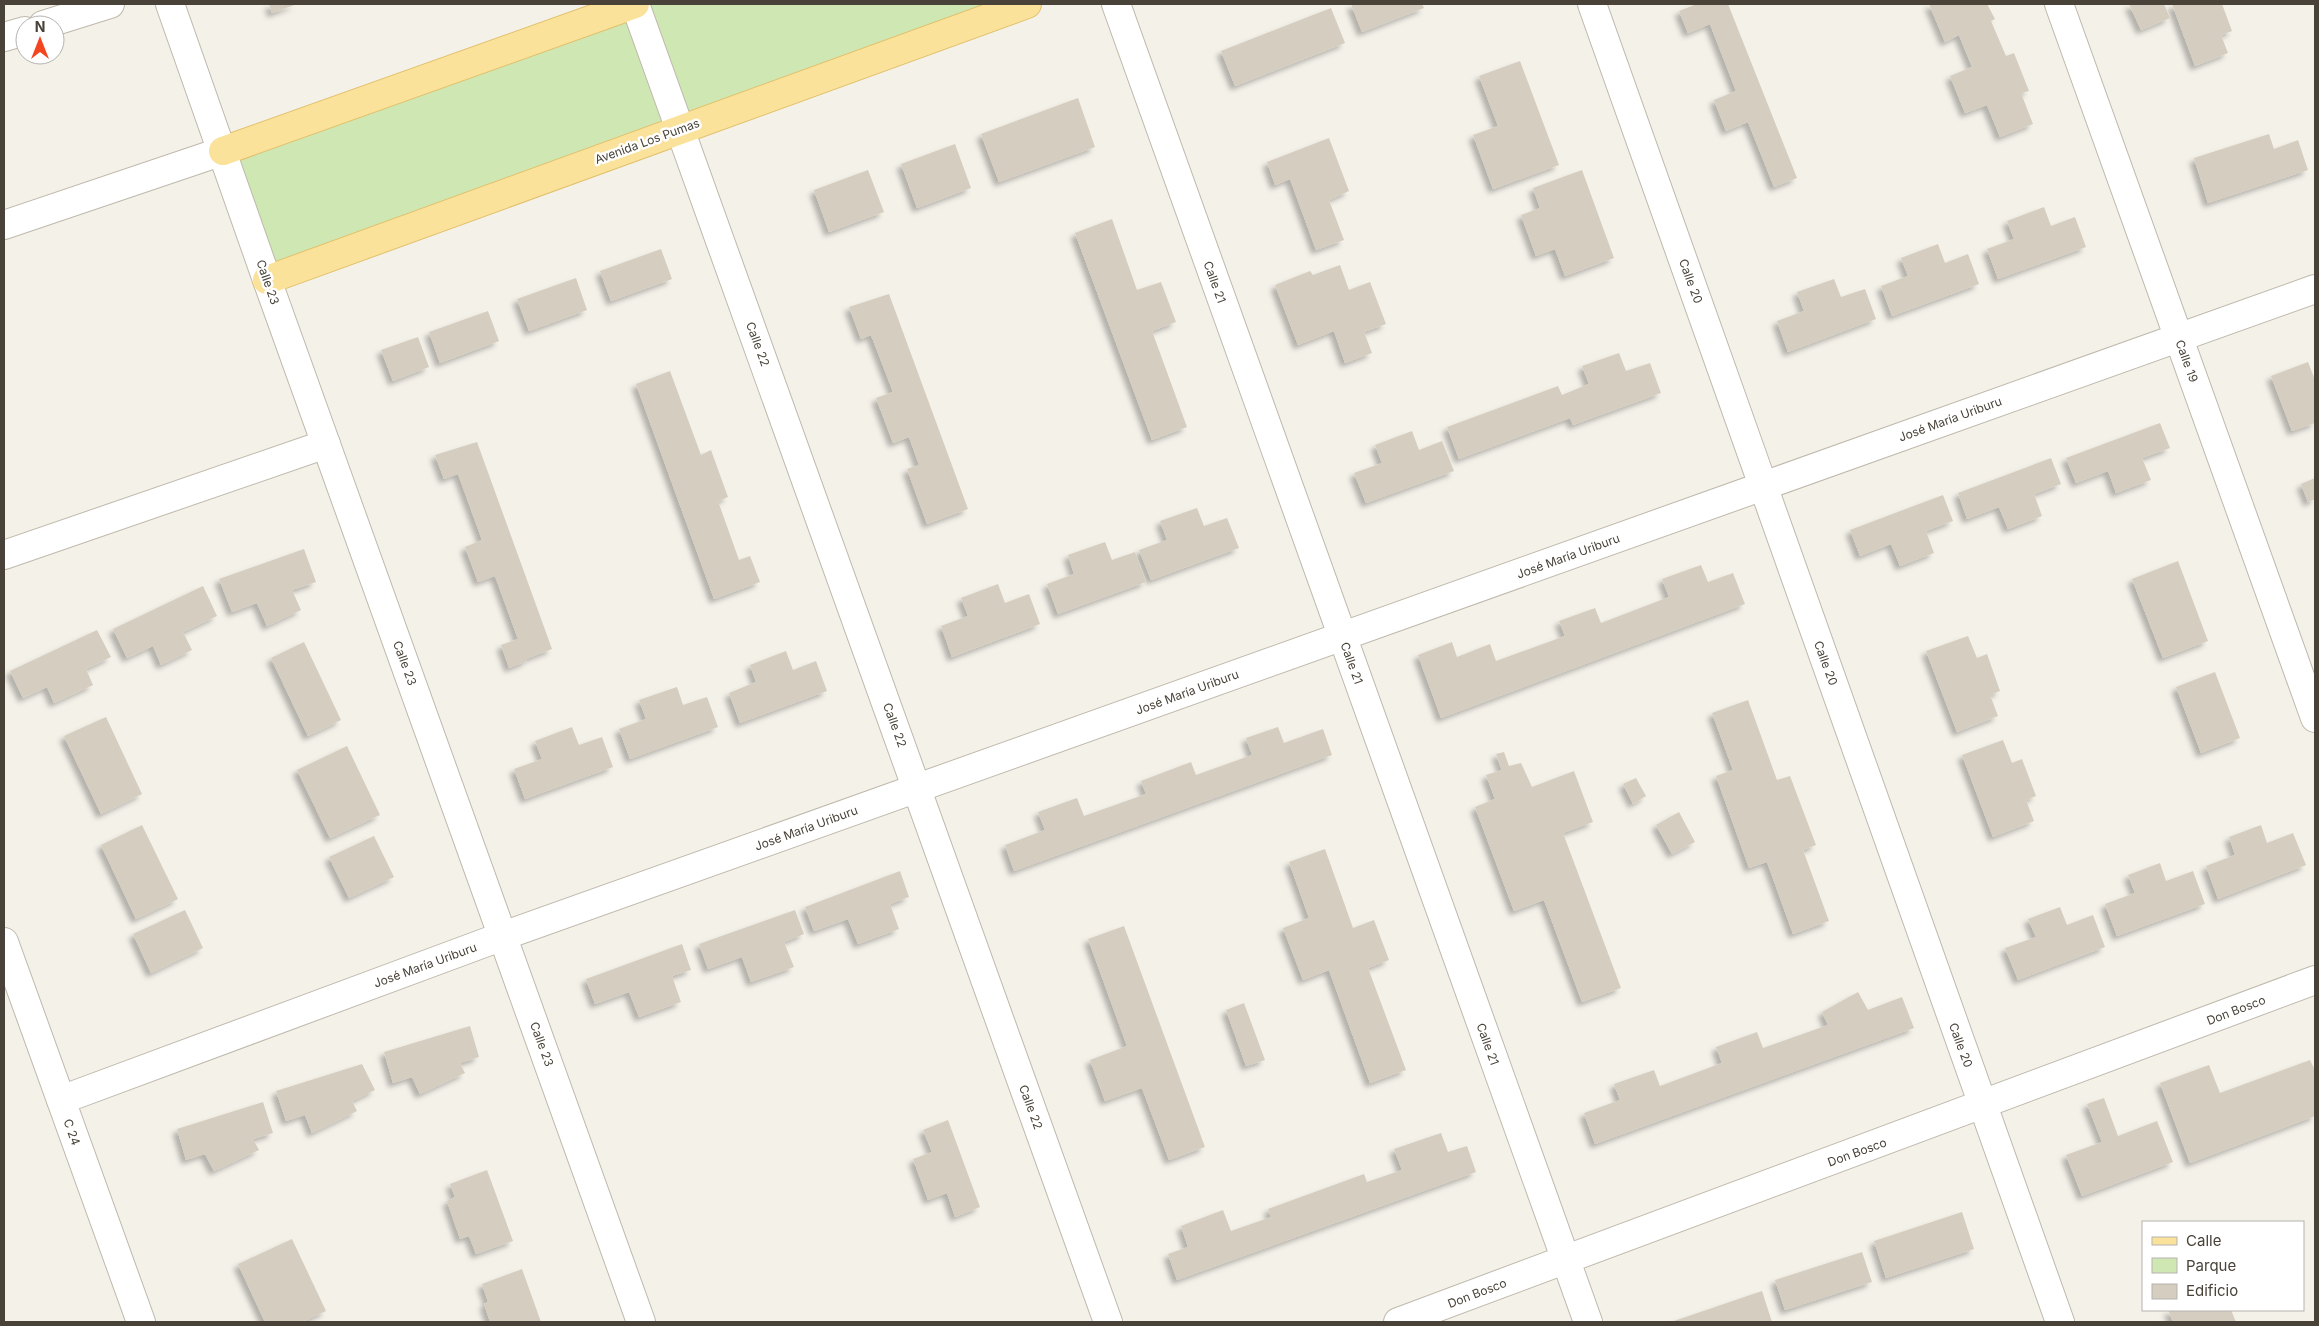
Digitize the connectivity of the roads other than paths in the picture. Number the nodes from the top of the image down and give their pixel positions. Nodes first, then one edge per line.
1 (110, 4) edge
2 (170, 4) edge
3 (635, 4) edge
4 (1027, 4) edge
5 (1116, 4) edge
6 (1592, 4) edge
7 (2059, 4) edge
8 (65, 18) edge
9 (680, 129) junction
10 (223, 151) junction
11 (4, 225) edge
12 (267, 280) junction
13 (2315, 289) edge
14 (2179, 337) junction
15 (326, 444) junction
16 (1763, 486) junction
17 (4, 555) edge
18 (1342, 636) junction
19 (2315, 718) edge
20 (917, 788) junction
21 (503, 936) junction
22 (4, 942) edge
23 (2315, 980) edge
24 (60, 1100) junction
25 (1983, 1105) junction
26 (1566, 1260) junction
27 (141, 1322) edge
28 (641, 1322) edge
29 (1108, 1322) edge
30 (1398, 1322) edge
31 (1588, 1322) edge
32 (2060, 1322) edge

1 - 8 street
2 - 10 street, Calle 23
3 - 9 street, Calle 22
3 - 10 main road
4 - 9 main road, Avenida Los Pumas
5 - 18 street, Calle 21
6 - 16 street, Calle 20
7 - 14 street, Calle 19
9 - 12 main road, Avenida Los Pumas
9 - 20 street, Calle 22
10 - 11 street
10 - 12 street, Calle 23
12 - 15 street, Calle 23
13 - 14 street, José María Uriburu
14 - 16 street, José María Uriburu
14 - 19 street, Calle 19
15 - 17 street
15 - 21 street, Calle 23
16 - 18 street, José María Uriburu
16 - 25 street, Calle 20
18 - 20 street, José María Uriburu
18 - 26 street, Calle 21
20 - 21 street, José María Uriburu
20 - 29 street, Calle 22
21 - 24 street, José María Uriburu
21 - 28 street, Calle 23
22 - 24 street, C 24
23 - 25 street, Don Bosco
24 - 27 street, C 24
25 - 26 street, Don Bosco
25 - 32 street, Calle 20
26 - 30 street, Don Bosco
26 - 31 street, Calle 21

